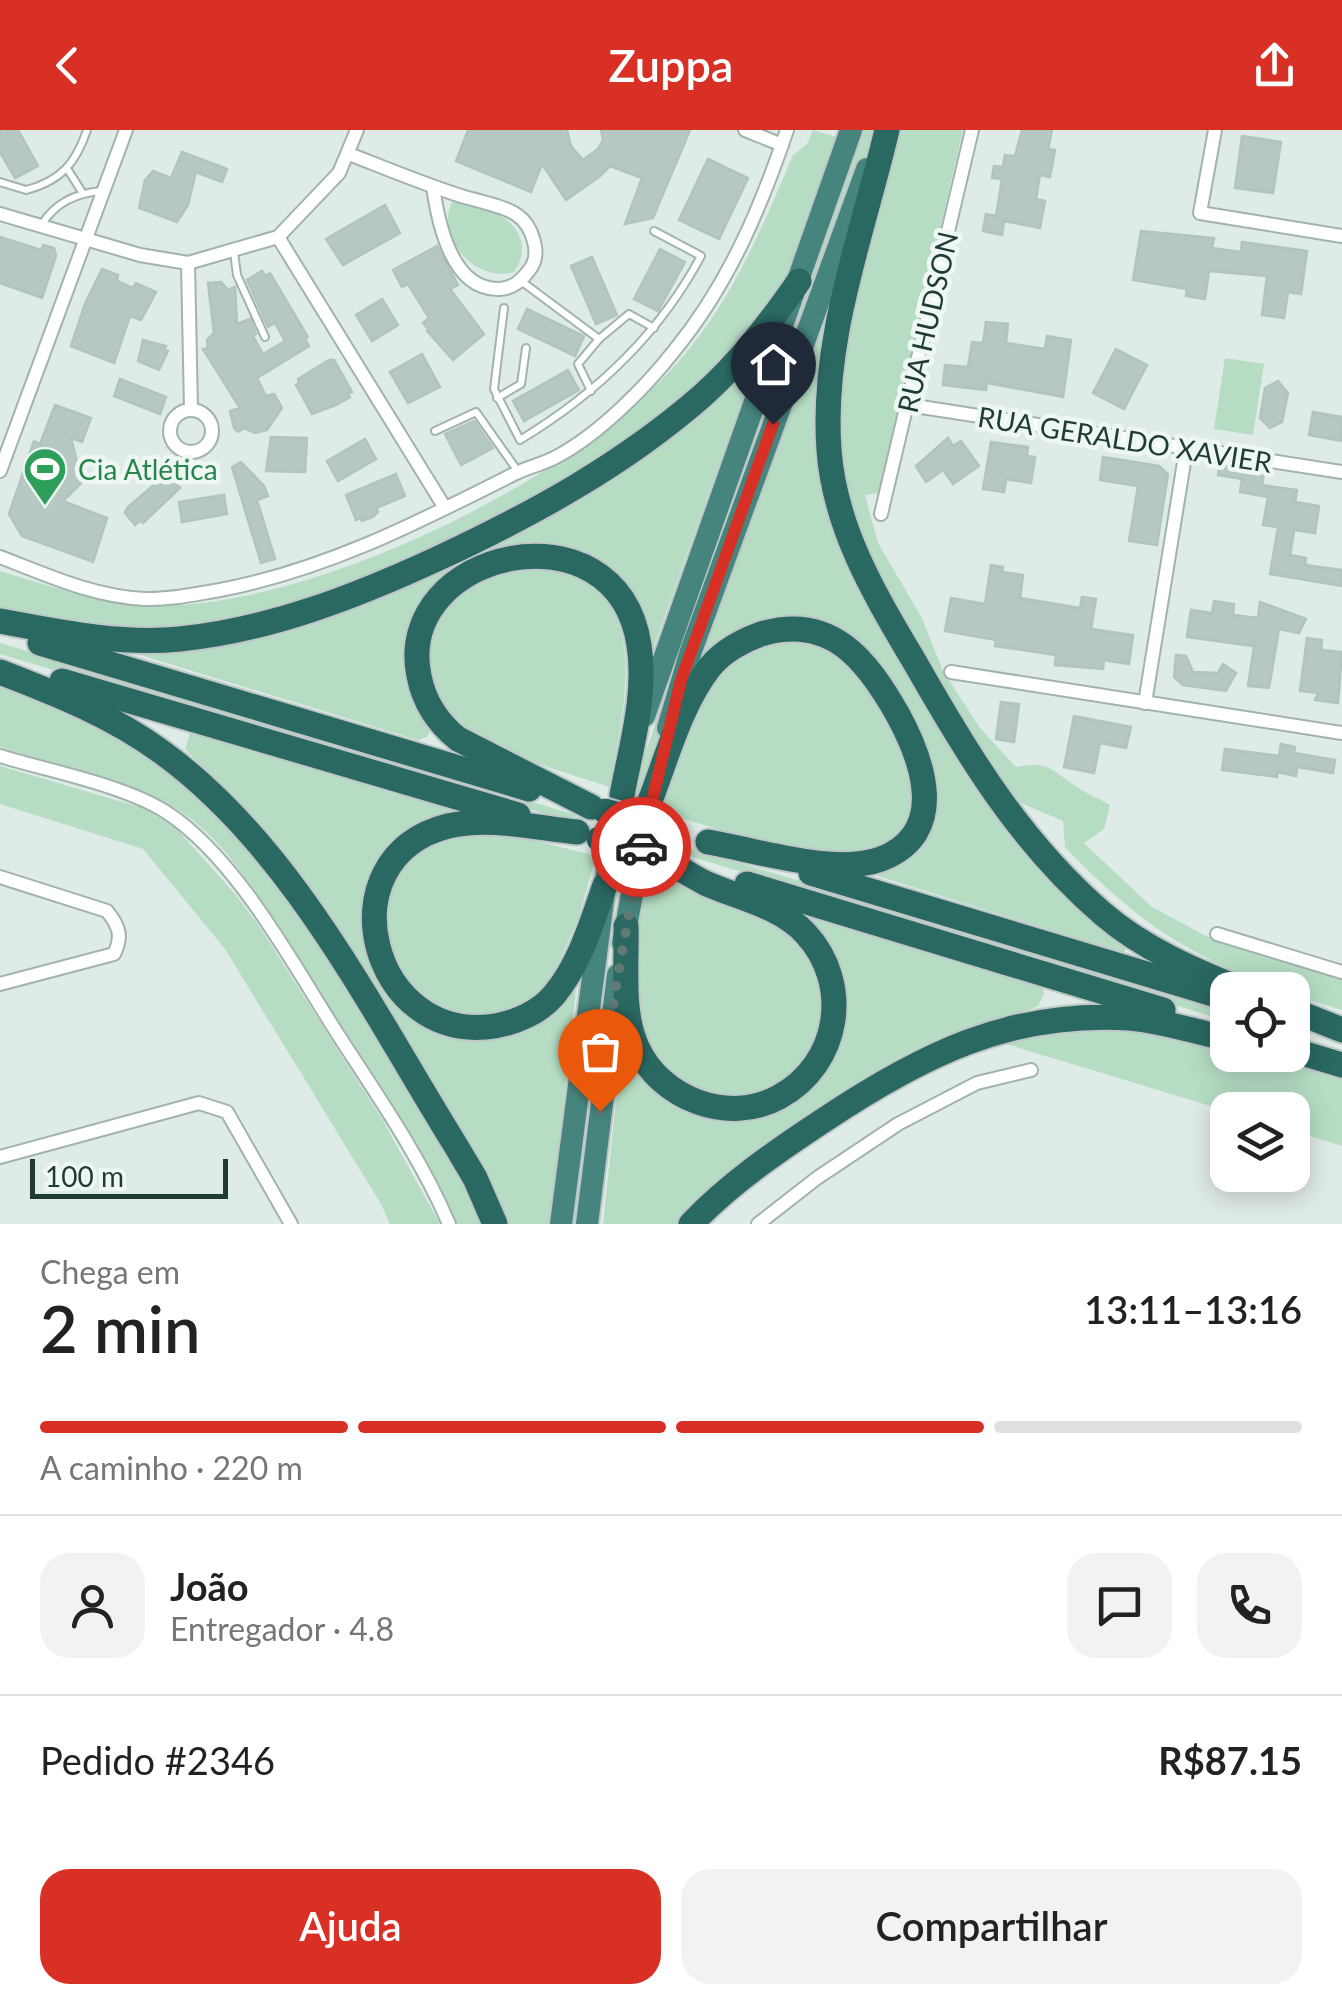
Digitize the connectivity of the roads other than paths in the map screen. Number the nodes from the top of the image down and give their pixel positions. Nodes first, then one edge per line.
1 (88, 130) edge
2 (126, 130) edge
3 (357, 130) edge
4 (745, 130) edge
5 (787, 130) edge
6 (851, 130) edge
7 (884, 130) edge
8 (972, 130) edge
9 (1215, 130) edge
10 (782, 145) junction
11 (349, 154) junction
12 (68, 170) junction
13 (0, 182) edge
14 (433, 187) junction
15 (103, 190) junction
16 (82, 192) junction
17 (0, 214) edge
18 (42, 225) junction
19 (654, 231) dead end
20 (1342, 236) edge
21 (87, 237) junction
22 (278, 237) junction
23 (234, 250) junction
24 (188, 264) junction
25 (799, 280) junction
26 (521, 281) junction
27 (504, 308) dead end
28 (654, 328) junction
29 (266, 337) dead end
30 (598, 338) junction
31 (526, 348) dead end
32 (591, 391) junction
33 (497, 398) junction
34 (908, 405) junction
35 (191, 409) dead end
36 (435, 431) dead end
37 (1186, 450) junction
38 (0, 471) edge
39 (518, 472) junction
40 (1342, 472) edge
41 (445, 508) junction
42 (881, 514) dead end
43 (0, 558) edge
44 (0, 621) edge
45 (0, 631) edge
46 (0, 663) edge
47 (0, 672) edge
48 (951, 672) dead end
49 (1146, 703) junction
50 (1342, 734) edge
51 (0, 756) edge
52 (606, 805) junction
53 (648, 806) junction
54 (588, 836) junction
55 (708, 842) junction
56 (665, 860) junction
57 (0, 877) edge
58 (605, 884) junction
59 (626, 926) junction
60 (1217, 934) dead end
61 (1342, 972) edge
62 (1210, 977) edge
63 (0, 984) edge
64 (1210, 993) edge
65 (1310, 1020) edge
66 (1210, 1025) edge
67 (1342, 1031) edge
68 (1210, 1035) edge
69 (1310, 1057) edge
70 (1342, 1065) edge
71 (1031, 1070) dead end
72 (0, 1158) edge
73 (291, 1224) edge
74 (448, 1224) edge
75 (495, 1224) edge
76 (561, 1224) edge
77 (587, 1224) edge
78 (691, 1224) edge
79 (758, 1224) edge

1 - 12 lane
2 - 15 street
3 - 11 street
4 - 10 street
5 - 10 street
6 - 25 highway
7 - 53 highway
7 - 62 highway
8 - 34 street, RUA HUDSON
9 - 20 street
10 - 39 street
11 - 14 street
11 - 22 street
12 - 13 lane
12 - 16 lane
14 - 26 street
14 - 26 street
15 - 16 lane
15 - 21 street
16 - 18 lane
17 - 18 street
18 - 21 street
19 - 28 lane
21 - 24 street
21 - 38 street
22 - 23 street
22 - 41 street
23 - 24 street
23 - 29 lane
24 - 35 street
25 - 44 highway
25 - 52 highway
26 - 30 lane
27 - 33 lane
28 - 30 lane
28 - 32 lane
30 - 32 lane
31 - 33 lane
32 - 33 lane
34 - 37 street, RUA GERALDO XAVIER
34 - 42 street, RUA HUDSON
36 - 39 lane
37 - 40 street, RUA GERALDO XAVIER
37 - 49 street
39 - 41 street
41 - 43 street
45 - 52 highway
46 - 54 highway
47 - 75 highway
48 - 49 street
49 - 50 street
51 - 74 street
52 - 52 highway
52 - 55 highway, bridge
52 - 58 highway
53 - 55 highway
53 - 59 highway
54 - 56 highway, bridge
54 - 58 highway
55 - 64 highway
56 - 59 highway
56 - 66 highway
57 - 63 street
58 - 76 highway
59 - 77 highway
60 - 61 street
65 - 67 highway
68 - 78 highway
69 - 70 highway
71 - 79 street
72 - 73 street

